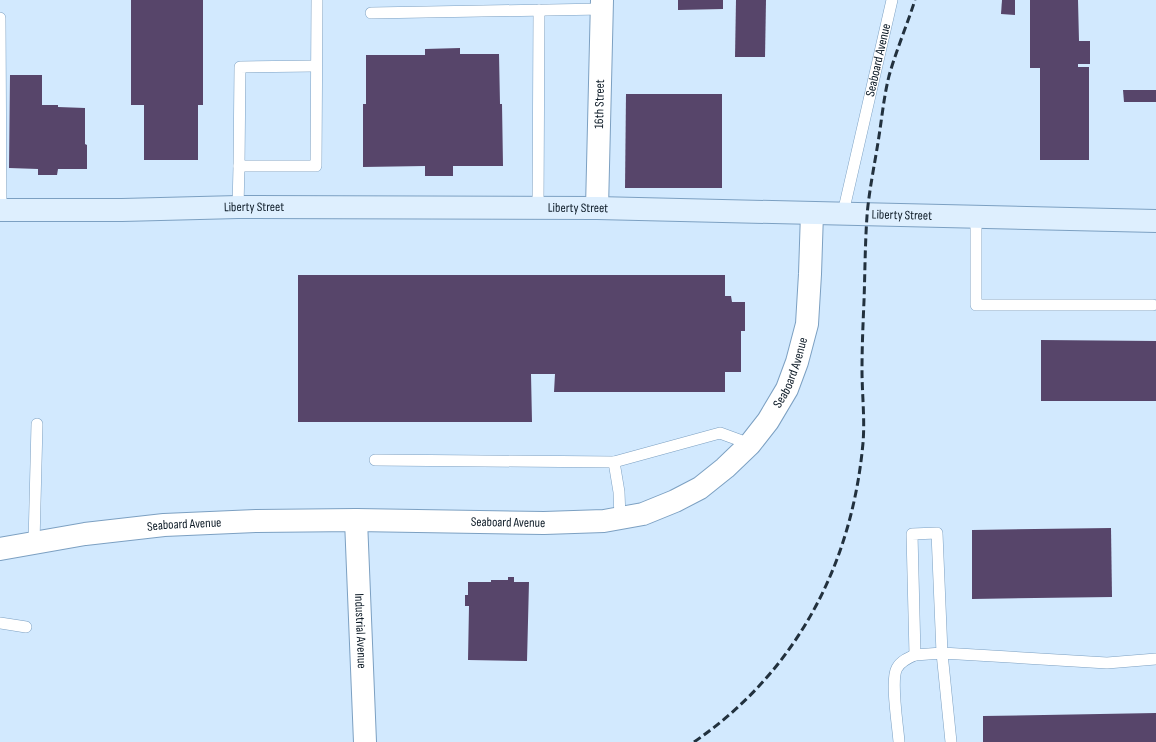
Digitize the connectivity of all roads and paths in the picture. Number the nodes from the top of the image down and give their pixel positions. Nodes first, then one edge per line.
1 (316, 0) edge
2 (892, 0) edge
3 (602, 5) edge
4 (539, 10) junction
5 (371, 13) dead end
6 (0, 18) edge
7 (315, 66) junction
8 (240, 166) junction
9 (238, 207) junction
10 (538, 208) junction
11 (597, 208) junction
12 (0, 210) edge
13 (812, 213) junction
14 (843, 214) junction
15 (976, 217) junction
16 (1156, 221) edge
17 (1152, 305) dead end
18 (37, 424) dead end
19 (750, 444) junction
20 (375, 460) dead end
21 (614, 462) junction
22 (620, 518) junction
23 (356, 520) junction
24 (34, 543) junction
25 (0, 550) edge
26 (0, 622) edge
27 (26, 628) dead end
28 (942, 654) junction
29 (915, 655) junction
30 (1156, 659) edge
31 (366, 742) edge
32 (900, 742) edge
33 (951, 742) edge

1 - 7 lane
2 - 14 lane, Seaboard Avenue
3 - 4 lane
3 - 11 street, 16th Street
4 - 5 lane
4 - 10 lane
6 - 12 lane
7 - 8 lane
7 - 8 lane
8 - 9 lane
9 - 10 main road, Liberty Street
9 - 12 main road, Liberty Street
10 - 11 main road, Liberty Street
11 - 13 main road, Liberty Street
13 - 14 main road, Liberty Street
13 - 19 street, Seaboard Avenue
14 - 15 main road, Liberty Street
15 - 16 main road, Liberty Street
15 - 17 lane
18 - 24 lane
19 - 21 lane
19 - 22 street, Seaboard Avenue
20 - 21 lane
21 - 22 lane
22 - 23 street, Seaboard Avenue
23 - 24 street, Seaboard Avenue
23 - 31 street, Industrial Avenue
24 - 25 street, Seaboard Avenue
26 - 27 lane
28 - 29 lane
28 - 29 lane
28 - 30 lane
28 - 33 lane
29 - 32 lane

